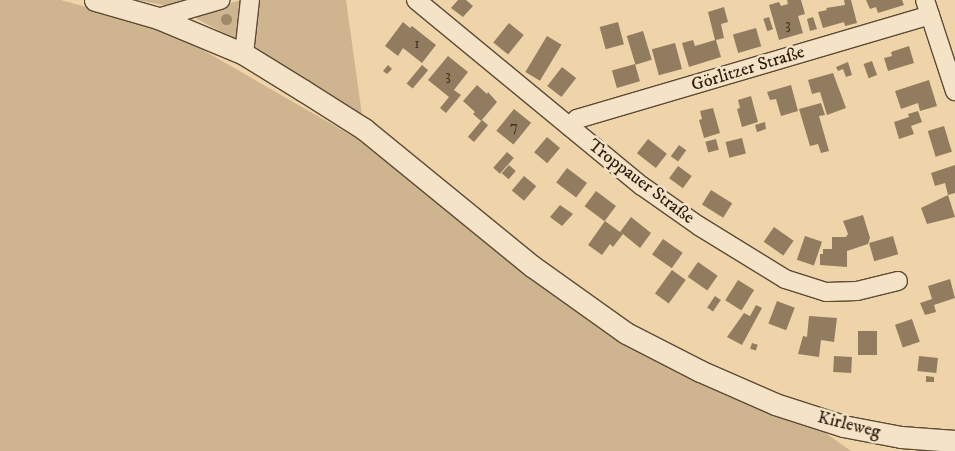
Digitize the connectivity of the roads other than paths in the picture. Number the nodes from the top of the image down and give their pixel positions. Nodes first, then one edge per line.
1 (95, 0) edge
2 (220, 0) edge
3 (250, 0) edge
4 (416, 0) edge
5 (928, 7) edge
6 (158, 18) junction
7 (244, 54) junction
8 (955, 91) edge
9 (570, 127) junction
10 (898, 281) dead end
11 (955, 441) edge

1 - 6 street, Kirleweg
2 - 6 street
3 - 7 street
4 - 9 street, Troppauer Straße
5 - 8 street
5 - 9 street, Görlitzer Straße
6 - 7 street, Kirleweg
7 - 11 street, Kirleweg
9 - 10 street, Troppauer Straße

